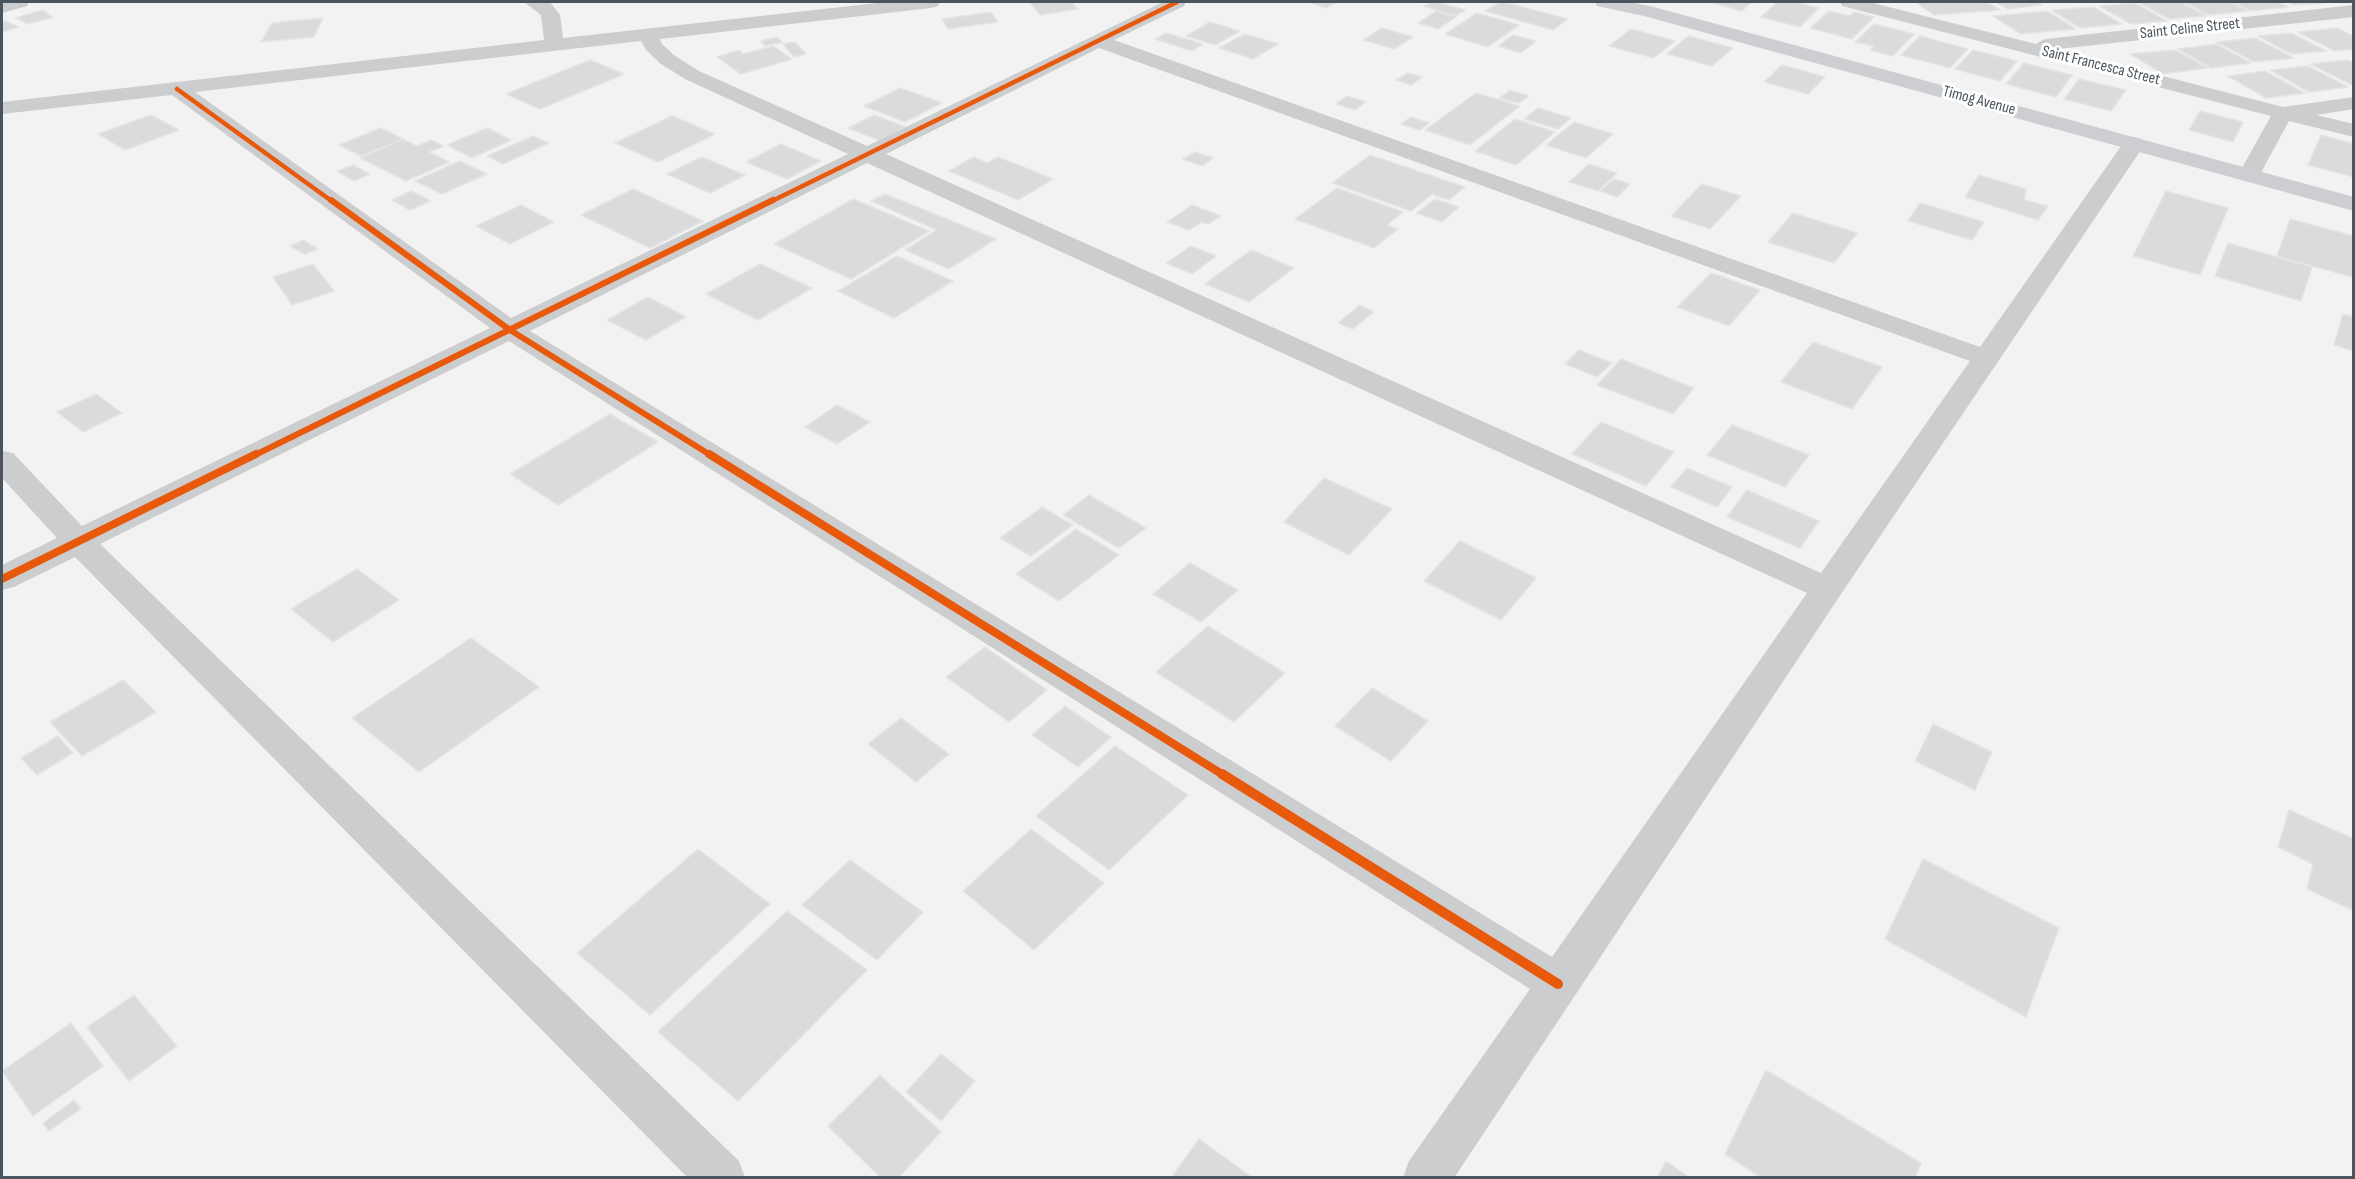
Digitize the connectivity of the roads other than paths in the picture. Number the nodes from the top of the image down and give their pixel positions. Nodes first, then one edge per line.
1 (20, 2) edge
2 (533, 2) edge
3 (931, 2) edge
4 (1177, 2) edge
5 (1604, 2) edge
6 (1849, 2) edge
7 (2, 7) edge
8 (2354, 11) edge
9 (552, 29) junction
10 (649, 34) junction
11 (1097, 41) junction
12 (2026, 47) junction
13 (177, 89) junction
14 (2354, 103) edge
15 (2, 108) edge
16 (2283, 113) junction
17 (2354, 131) edge
18 (2134, 144) junction
19 (866, 154) junction
20 (2249, 175) junction
21 (2354, 204) edge
22 (510, 330) junction
23 (1986, 358) junction
24 (2, 460) edge
25 (79, 542) junction
26 (2, 579) edge
27 (1827, 589) junction
28 (1558, 984) junction
29 (722, 1178) edge
30 (1426, 1178) edge

1 - 7 street
2 - 9 street
3 - 10 street
4 - 11 street
5 - 18 main road, Timog Avenue
6 - 12 street, Saint Francesca Street
8 - 12 street, Saint Celine Street
9 - 10 street
9 - 13 street
10 - 19 street
11 - 19 street
11 - 23 street
12 - 16 street, Saint Francesca Street
13 - 15 street
13 - 22 street
14 - 16 street
16 - 17 street, Saint Francesca Street
16 - 20 street
18 - 20 main road, Timog Avenue
18 - 23 street
19 - 22 street
19 - 27 street
20 - 21 main road, Timog Avenue
22 - 25 street
22 - 28 street
23 - 27 street
24 - 25 street
25 - 26 street
25 - 29 street
27 - 28 street
28 - 30 street

